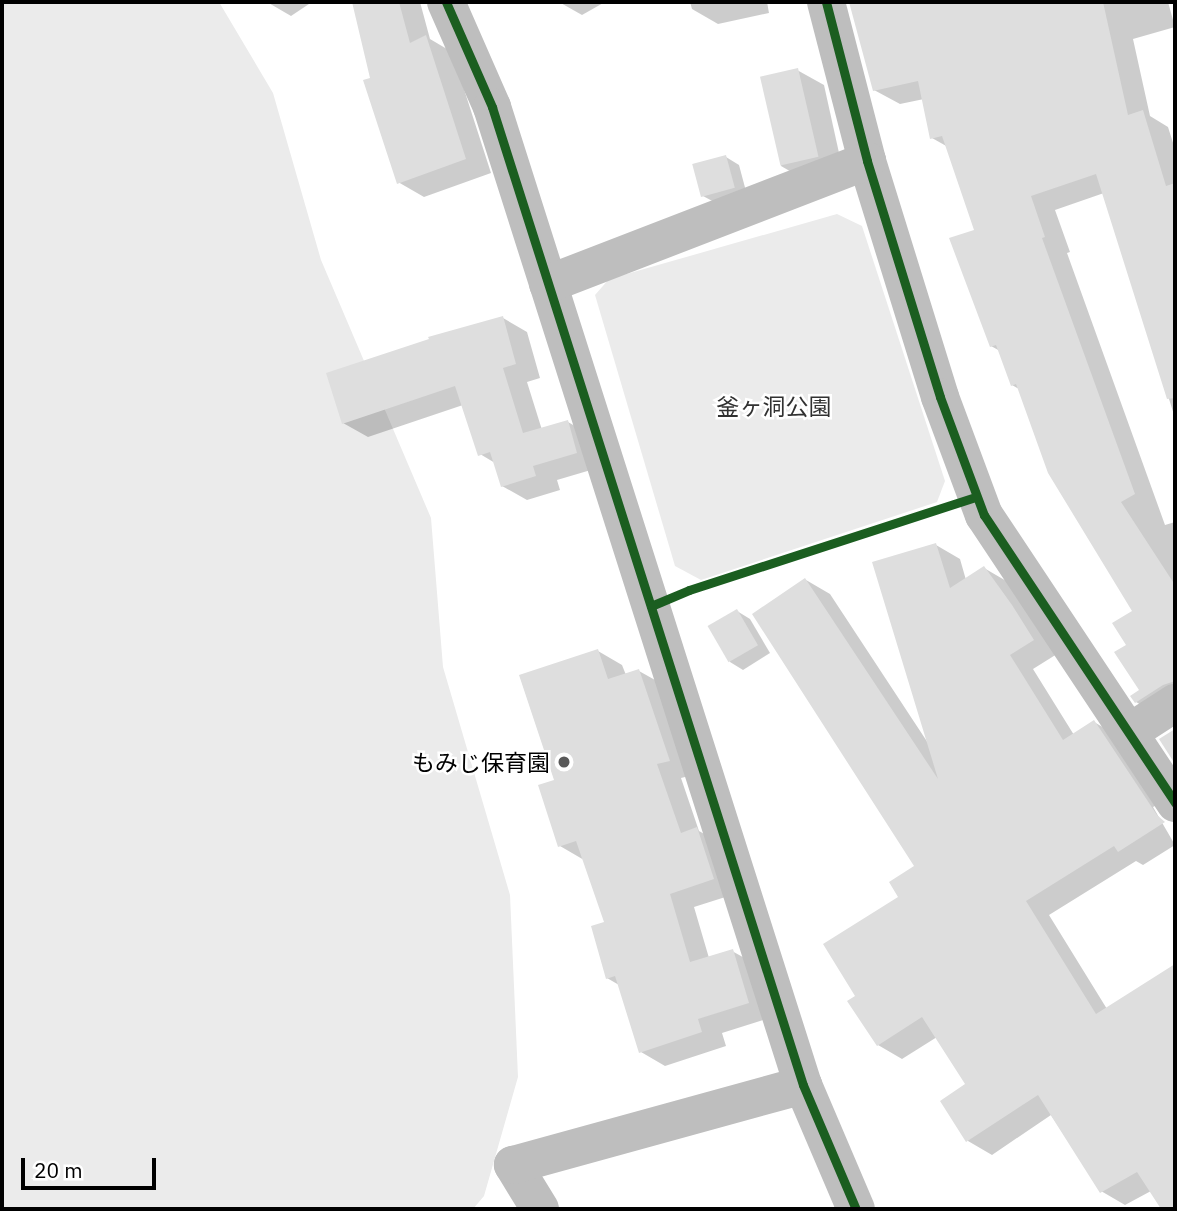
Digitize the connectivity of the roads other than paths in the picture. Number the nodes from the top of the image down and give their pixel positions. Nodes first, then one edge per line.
1 (446, 2) edge
2 (826, 2) edge
3 (867, 161) junction
4 (548, 284) junction
5 (1175, 703) edge
6 (1130, 732) junction
7 (1175, 803) edge
8 (803, 1085) junction
9 (540, 1209) edge
10 (856, 1209) edge

1 - 4 street
2 - 3 street
3 - 4 street
3 - 6 street
4 - 8 street
5 - 6 street
6 - 7 street
8 - 9 street
8 - 10 street

